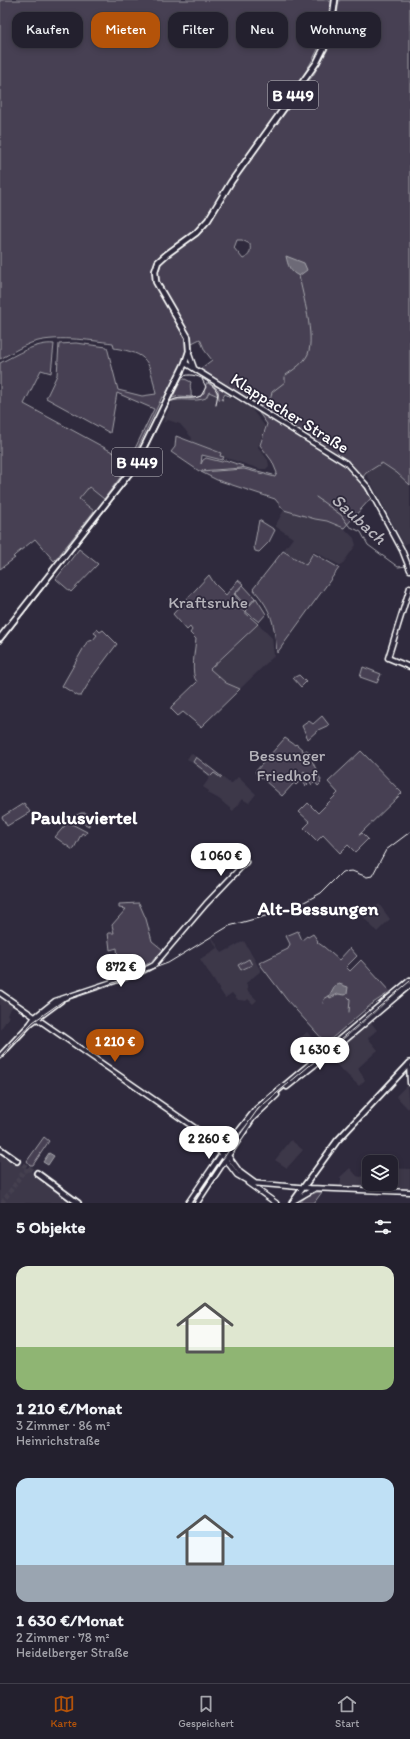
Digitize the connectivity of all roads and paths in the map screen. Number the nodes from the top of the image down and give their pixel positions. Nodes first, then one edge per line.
1 (335, 0) edge
2 (189, 354) junction
3 (186, 363) junction
4 (195, 370) junction
5 (410, 570) edge
6 (410, 587) edge
7 (0, 638) edge
8 (410, 667) edge
9 (246, 862) dead end
10 (410, 980) edge
11 (410, 985) edge
12 (0, 993) edge
13 (36, 1018) junction
14 (328, 1051) junction
15 (0, 1056) edge
16 (408, 1065) edge
17 (400, 1073) junction
18 (409, 1077) edge
19 (410, 1083) edge
20 (211, 1141) junction
21 (0, 1149) edge
22 (225, 1150) junction
23 (222, 1155) junction
24 (229, 1156) junction
25 (226, 1160) junction
26 (17, 1161) tunnel mouth
27 (220, 1170) junction
28 (232, 1170) junction
29 (37, 1173) tunnel mouth
30 (310, 1177) junction
31 (247, 1181) junction
32 (255, 1183) junction
33 (303, 1188) junction
34 (316, 1188) junction
35 (410, 1192) edge
36 (293, 1202) edge
37 (78, 1203) edge
38 (188, 1203) edge
39 (197, 1203) edge
40 (276, 1203) edge

1 - 2 main road, B 449
2 - 3 main road, B 449
2 - 4 main road
3 - 4 main road, Klappacher Straße
3 - 7 main road, B 449
4 - 5 main road, Klappacher Straße
6 - 8 main road
9 - 13 main road
10 - 14 main road
11 - 14 main road
12 - 13 main road
13 - 15 main road
13 - 20 main road
14 - 22 main road
14 - 24 main road
16 - 17 main road
16 - 18 main road
17 - 18 main road
17 - 30 main road
18 - 19 main road
20 - 22 main road
20 - 23 main road
21 - 26 main road
22 - 23 main road
22 - 24 main road
23 - 25 main road
23 - 38 main road
24 - 25 main road
24 - 32 main road
25 - 27 main road
25 - 28 main road
27 - 28 main road
27 - 39 main road
28 - 31 main road
29 - 37 main road
30 - 33 main road
30 - 34 main road
31 - 32 main road
31 - 40 main road
32 - 33 main road
33 - 34 main road
33 - 36 main road
34 - 35 main road
34 - 36 main road

